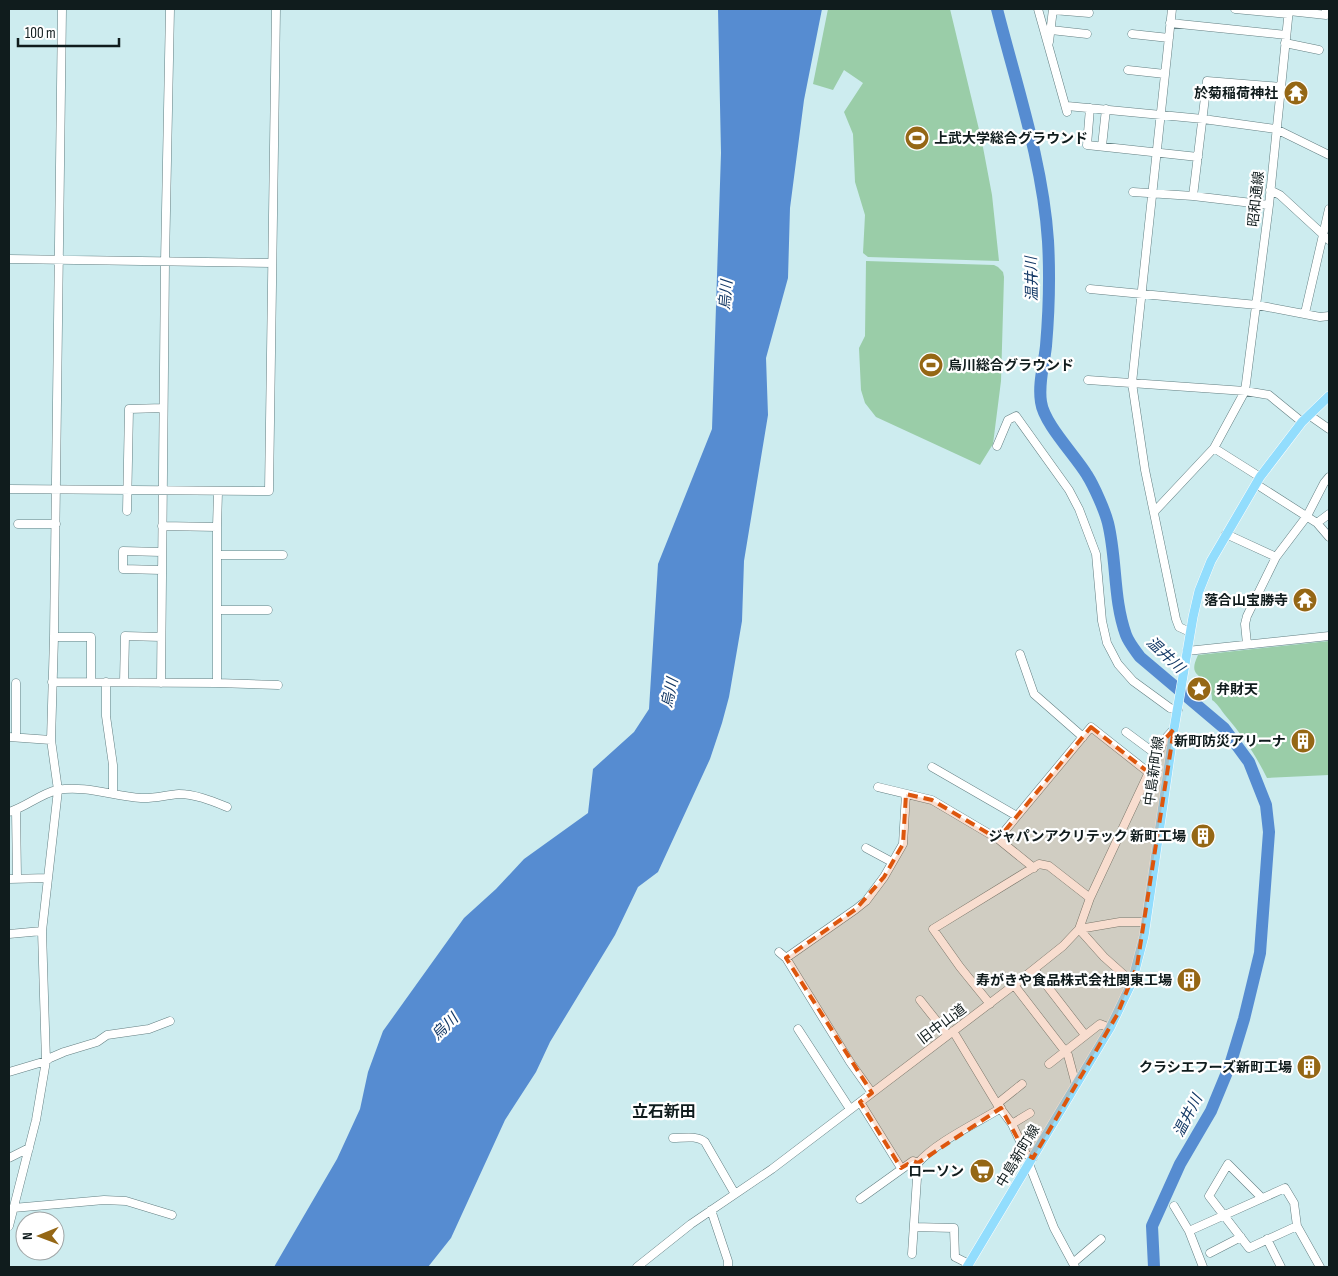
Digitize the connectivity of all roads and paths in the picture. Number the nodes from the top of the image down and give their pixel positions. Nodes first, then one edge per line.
1 (62, 9) edge
2 (170, 9) edge
3 (276, 9) edge
4 (1038, 9) edge
5 (1053, 9) edge
6 (1172, 9) edge
7 (1234, 9) edge
8 (1326, 9) edge
9 (1289, 11) edge
10 (1089, 13) dead end
11 (1170, 23) junction
12 (1051, 30) junction
13 (1087, 34) dead end
14 (1132, 34) dead end
15 (1286, 35) junction
16 (1169, 38) junction
17 (1285, 43) junction
18 (1049, 46) junction
19 (1320, 50) dead end
20 (1128, 70) dead end
21 (1165, 74) junction
22 (1281, 87) junction
23 (1090, 108) junction
24 (1106, 109) junction
25 (1160, 115) junction
26 (1203, 119) junction
27 (1276, 129) junction
28 (1102, 146) junction
29 (1158, 152) junction
30 (1329, 156) edge
31 (1198, 157) junction
32 (1270, 190) junction
33 (1133, 192) dead end
34 (1152, 192) junction
35 (1193, 196) junction
36 (1269, 205) junction
37 (1329, 209) edge
38 (1323, 235) junction
39 (1329, 240) edge
40 (9, 260) edge
41 (59, 260) junction
42 (165, 262) junction
43 (272, 263) junction
44 (1090, 289) dead end
45 (1141, 294) junction
46 (1257, 304) junction
47 (1305, 313) junction
48 (1329, 316) edge
49 (1088, 380) dead end
50 (1132, 383) junction
51 (1246, 391) junction
52 (1329, 396) edge
53 (163, 408) junction
54 (1306, 418) junction
55 (1329, 429) edge
56 (997, 446) dead end
57 (1214, 448) junction
58 (1329, 476) edge
59 (1258, 481) junction
60 (9, 489) edge
61 (56, 489) junction
62 (127, 489) junction
63 (162, 489) junction
64 (218, 492) junction
65 (127, 512) dead end
66 (1154, 512) junction
67 (1329, 514) edge
68 (1307, 516) junction
69 (1317, 523) junction
70 (18, 524) dead end
71 (56, 524) junction
72 (162, 526) junction
73 (217, 527) junction
74 (1226, 534) junction
75 (1329, 537) edge
76 (162, 552) junction
77 (217, 555) junction
78 (283, 555) dead end
79 (1276, 557) junction
80 (161, 570) junction
81 (218, 610) junction
82 (268, 610) dead end
83 (1190, 632) junction
84 (1329, 636) edge
85 (54, 637) junction
86 (161, 637) junction
87 (1247, 644) junction
88 (1187, 651) junction
89 (1020, 654) dead end
90 (52, 682) junction
91 (91, 682) junction
92 (106, 682) junction
93 (124, 682) junction
94 (16, 683) dead end
95 (161, 683) junction
96 (217, 683) junction
97 (278, 685) dead end
98 (1178, 708) junction
99 (1174, 729) junction
100 (1126, 732) dead end
101 (12, 737) edge
102 (1083, 738) junction
103 (52, 740) junction
104 (1157, 755) junction
105 (932, 767) dead end
106 (1148, 772) junction
107 (878, 787) dead end
108 (58, 790) junction
109 (113, 793) junction
110 (906, 794) junction
111 (227, 807) dead end
112 (13, 811) edge
113 (1017, 816) junction
114 (998, 838) junction
115 (866, 848) dead end
116 (892, 862) junction
117 (1034, 868) junction
118 (13, 878) edge
119 (48, 878) junction
120 (1090, 898) junction
121 (1146, 922) junction
122 (1078, 929) junction
123 (42, 931) junction
124 (9, 934) edge
125 (779, 952) dead end
126 (786, 958) junction
127 (1034, 969) junction
128 (1132, 982) junction
129 (1014, 985) junction
130 (920, 1000) dead end
131 (990, 1004) junction
132 (170, 1021) dead end
133 (798, 1028) dead end
134 (1110, 1028) junction
135 (950, 1033) junction
136 (1085, 1035) junction
137 (1065, 1051) junction
138 (46, 1061) junction
139 (1049, 1064) dead end
140 (9, 1072) edge
141 (1022, 1084) dead end
142 (1076, 1085) junction
143 (872, 1093) junction
144 (860, 1102) junction
145 (999, 1106) junction
146 (850, 1109) junction
147 (1030, 1113) dead end
148 (1012, 1124) junction
149 (673, 1138) dead end
150 (29, 1148) junction
151 (9, 1158) edge
152 (1031, 1161) junction
153 (918, 1163) junction
154 (901, 1168) junction
155 (735, 1194) junction
156 (1262, 1198) junction
157 (860, 1199) dead end
158 (1174, 1206) dead end
159 (13, 1208) junction
160 (711, 1210) junction
161 (172, 1215) dead end
162 (1224, 1215) junction
163 (9, 1226) edge
164 (1297, 1226) junction
165 (914, 1227) junction
166 (1189, 1231) junction
167 (1241, 1237) junction
168 (1100, 1239) dead end
169 (1267, 1240) junction
170 (1210, 1253) dead end
171 (912, 1254) dead end
172 (1074, 1265) edge
173 (968, 1266) edge
174 (638, 1267) edge
175 (728, 1267) edge
176 (1202, 1267) edge
177 (1281, 1267) edge
178 (1320, 1267) edge

1 - 41 street
2 - 42 street
3 - 43 street
4 - 18 street
5 - 10 street
5 - 12 street
6 - 11 street
7 - 9 street
8 - 9 street
9 - 15 street, 昭和通線
11 - 15 street
11 - 16 street
12 - 13 street
12 - 18 street
14 - 16 street
15 - 17 street, 昭和通線
16 - 21 street
17 - 19 street
17 - 22 street, 昭和通線
18 - 23 street
20 - 21 street
21 - 25 street
22 - 26 street
22 - 27 street, 昭和通線
23 - 24 street
23 - 28 street
24 - 25 street
24 - 28 street
25 - 26 street
25 - 29 street
26 - 27 street
26 - 31 street
27 - 30 street
27 - 32 street, 昭和通線
28 - 29 street
29 - 31 street
29 - 34 street
31 - 35 street
32 - 36 street, 昭和通線
32 - 38 street
33 - 34 street
34 - 35 street
34 - 45 street
35 - 36 street
36 - 46 street, 昭和通線
37 - 38 street
38 - 39 street
38 - 47 street
40 - 41 street
41 - 42 street
41 - 61 street
42 - 43 street
42 - 53 street
43 - 64 street
44 - 45 street
45 - 46 street
45 - 50 street
46 - 47 street
46 - 51 street, 昭和通線
47 - 48 street
49 - 50 street
50 - 51 street
50 - 66 street
51 - 54 street
51 - 57 street
52 - 54 main road, 中島新町線
53 - 62 street
53 - 63 street
54 - 55 street
54 - 59 main road, 中島新町線
56 - 98 street
57 - 59 street
57 - 66 street
58 - 68 street
59 - 68 street
59 - 74 main road, 中島新町線
60 - 61 street
61 - 62 street
61 - 71 street
62 - 63 street
62 - 65 street
63 - 64 street
63 - 72 street
64 - 73 street
66 - 83 street
67 - 69 street
68 - 69 street
68 - 79 street
69 - 75 street
70 - 71 street
71 - 85 street
72 - 73 street
72 - 76 street
73 - 77 street
74 - 79 street
74 - 83 main road, 中島新町線
76 - 80 street
76 - 80 street
77 - 78 street
77 - 81 street
79 - 87 street
80 - 86 street
81 - 82 street
81 - 96 street
83 - 88 main road, 中島新町線
84 - 87 street
85 - 90 street
85 - 91 street
86 - 93 street
86 - 95 street
87 - 88 street
88 - 98 main road, 中島新町線
89 - 102 street
90 - 91 street
90 - 103 street
91 - 92 street
92 - 93 street
92 - 109 street
93 - 95 street
94 - 101 street
95 - 96 street
96 - 97 street
98 - 99 main road, 中島新町線
99 - 104 street, 旧中山道
99 - 121 main road, 中島新町線
100 - 104 street
101 - 103 street
102 - 106 street
102 - 113 street
103 - 108 street
104 - 106 street, 旧中山道
105 - 113 street
106 - 120 street, 旧中山道
107 - 110 street
108 - 109 street
108 - 112 street
108 - 119 street
109 - 111 street
110 - 114 street
110 - 116 street
112 - 118 street
113 - 114 street
114 - 117 street
115 - 116 street
116 - 126 street
117 - 120 street
117 - 131 street
118 - 119 street
119 - 123 street
120 - 122 street, 旧中山道
121 - 122 street
121 - 128 main road, 中島新町線
122 - 127 street, 旧中山道
122 - 128 street
123 - 124 street
123 - 138 street
125 - 126 street
126 - 143 street
127 - 129 street, 旧中山道
127 - 136 street
128 - 134 main road, 中島新町線
129 - 131 street, 旧中山道
129 - 137 street
130 - 135 street
131 - 135 street, 旧中山道
132 - 138 street
133 - 146 street
134 - 136 street
134 - 142 main road, 中島新町線
135 - 143 street, 旧中山道
135 - 145 street
136 - 137 street
137 - 139 street
137 - 142 street
138 - 140 street
138 - 150 street
141 - 145 street
142 - 152 main road, 中島新町線
143 - 144 street, 旧中山道
144 - 146 street, 旧中山道
144 - 154 street
145 - 148 street
145 - 153 street
146 - 155 street, 旧中山道
147 - 148 street
148 - 152 street
149 - 155 street
150 - 151 street
150 - 159 street
152 - 172 street
152 - 173 main road, 中島新町線
153 - 154 street
153 - 165 street
154 - 157 street
155 - 160 street, 旧中山道
156 - 162 street
156 - 162 street
156 - 164 street
158 - 166 street
159 - 161 street
159 - 163 street
160 - 174 street, 旧中山道
160 - 175 street
162 - 166 street
162 - 167 street
164 - 169 street
164 - 178 street
165 - 171 street
165 - 173 street
166 - 176 street
167 - 169 street
167 - 170 street
168 - 172 street
169 - 177 street

